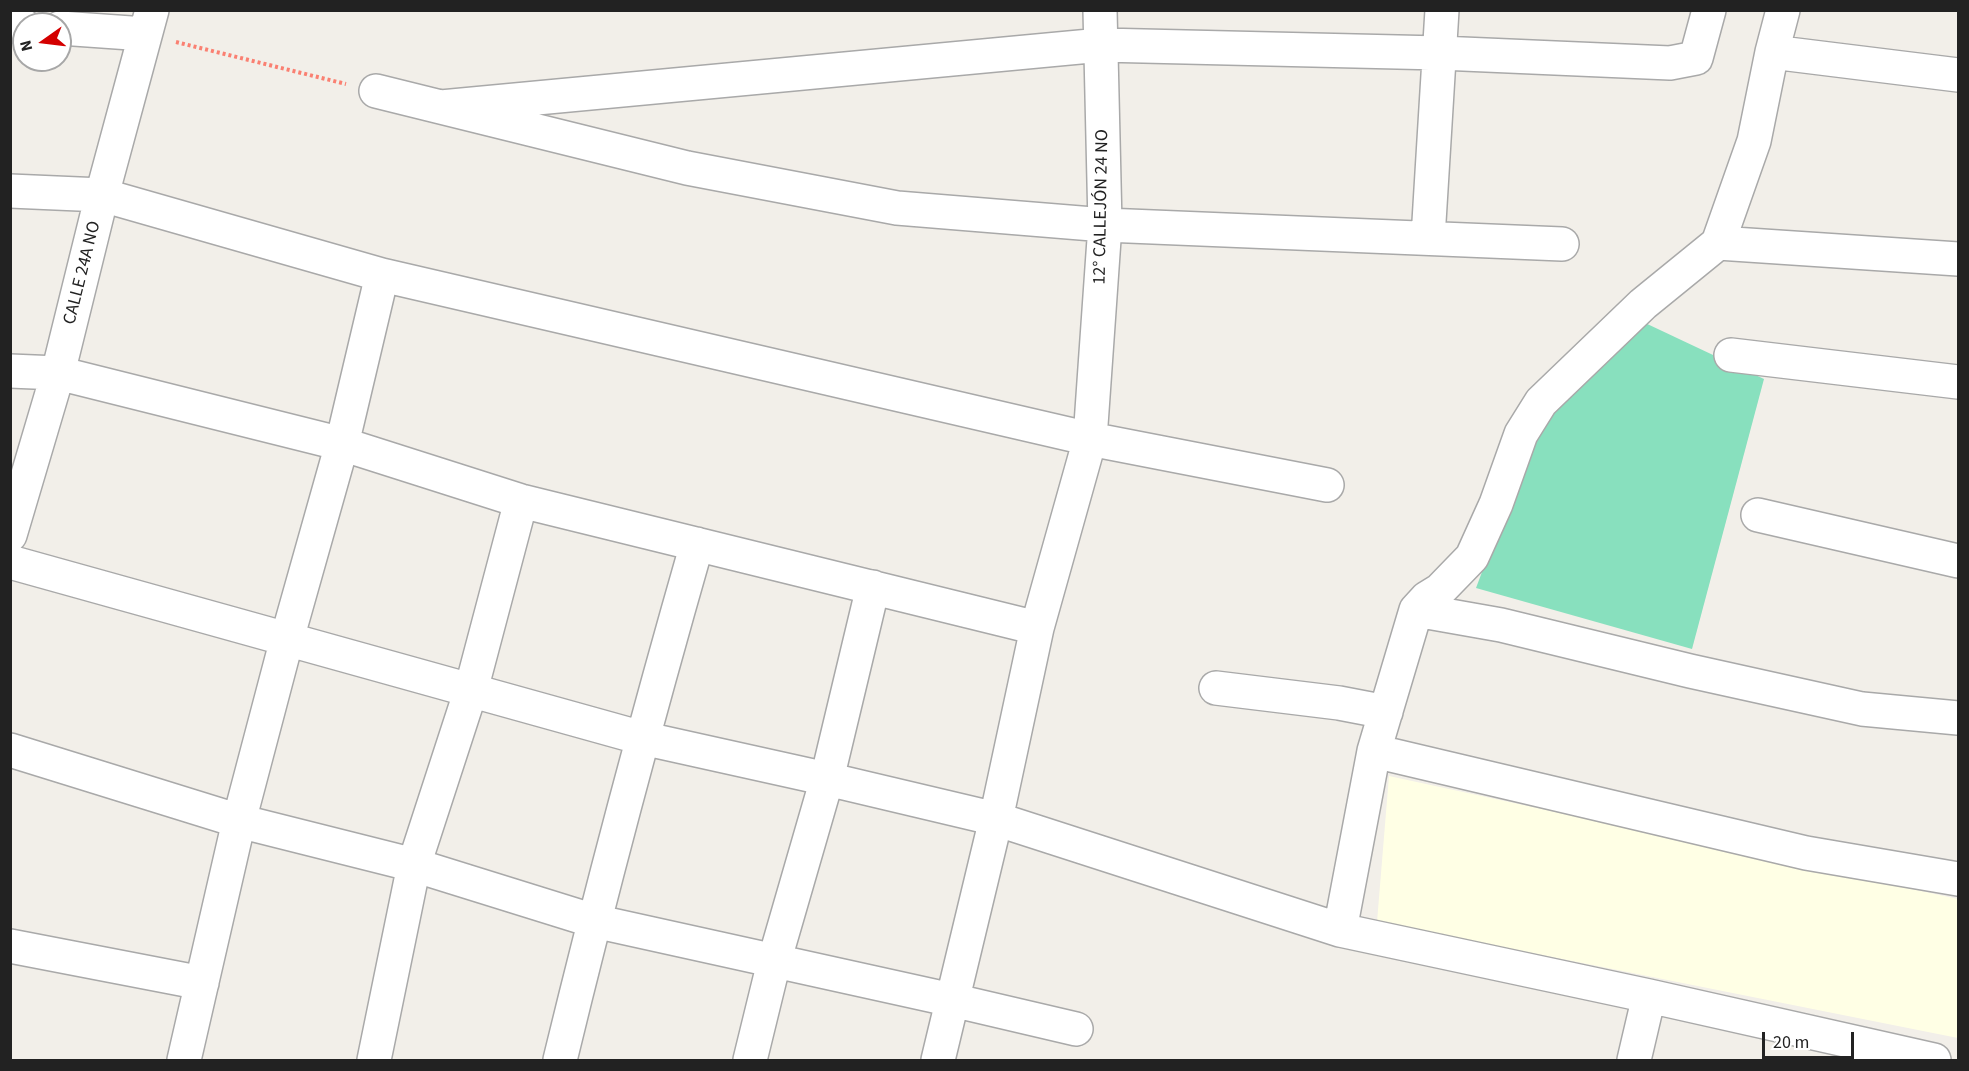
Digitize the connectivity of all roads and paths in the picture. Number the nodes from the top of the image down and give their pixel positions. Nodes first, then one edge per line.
1 (1100, 10) edge
2 (1442, 10) edge
3 (1709, 10) edge
4 (1783, 10) edge
5 (149, 22) edge
6 (72, 27) edge
7 (1101, 45) junction
8 (1772, 52) junction
9 (1440, 53) junction
10 (1959, 75) edge
11 (376, 91) joint
12 (441, 107) junction
13 (10, 190) edge
14 (102, 195) junction
15 (1105, 225) junction
16 (1428, 238) junction
17 (1718, 243) junction
18 (1562, 244) dead end
19 (1959, 259) edge
20 (382, 275) junction
21 (1731, 355) dead end
22 (10, 371) edge
23 (58, 373) junction
24 (1959, 382) edge
25 (1090, 439) junction
26 (342, 444) junction
27 (1327, 485) dead end
28 (521, 501) junction
29 (1758, 515) dead end
30 (10, 535) edge
31 (697, 544) junction
32 (1959, 561) edge
33 (10, 562) edge
34 (873, 587) junction
35 (1416, 610) junction
36 (1037, 628) junction
37 (287, 639) junction
38 (1216, 688) dead end
39 (471, 690) junction
40 (1386, 712) junction
41 (1959, 718) edge
42 (642, 738) junction
43 (10, 750) edge
44 (1374, 750) junction
45 (827, 778) junction
46 (996, 819) junction
47 (239, 821) junction
48 (414, 865) junction
49 (1959, 879) edge
50 (594, 921) junction
51 (1340, 930) junction
52 (10, 946) edge
53 (774, 962) junction
54 (202, 983) junction
55 (1649, 996) junction
56 (952, 1000) junction
57 (1076, 1029) dead end
58 (184, 1060) edge
59 (374, 1060) edge
60 (560, 1060) edge
61 (750, 1060) edge
62 (938, 1060) edge
63 (1634, 1060) edge
64 (1934, 1060) edge

1 - 7 street, 12° CALLEJÓN 24 NO
2 - 9 street
3 - 9 street
4 - 8 street
5 - 6 street
5 - 11 path
5 - 14 street, CALLE 24A NO
7 - 9 street
7 - 12 street
7 - 15 street, 12° CALLEJÓN 24 NO
8 - 10 street
8 - 17 street
9 - 16 street
11 - 12 street
12 - 15 street
13 - 14 street
14 - 20 street
14 - 23 street, CALLE 24A NO
15 - 16 street
15 - 25 street, 12° CALLEJÓN 24 NO
16 - 18 street
17 - 19 street
17 - 35 street
20 - 25 street
20 - 26 street
21 - 24 street
22 - 23 street
23 - 26 street
23 - 30 street, CALLE 24A NO
25 - 27 street
25 - 36 street, 12° CALLEJÓN 24 NO
26 - 28 street
26 - 37 street
28 - 31 street
28 - 39 street
29 - 32 street
31 - 34 street
31 - 42 street
33 - 37 street
34 - 36 street
34 - 45 street
35 - 40 street
35 - 41 street
36 - 46 street, 12° CALLEJÓN 24 NO
37 - 39 street
37 - 47 street
38 - 40 street
39 - 42 street
39 - 48 street
40 - 44 street
42 - 45 street
42 - 50 street
43 - 47 street
44 - 49 street
44 - 51 street
45 - 46 street
45 - 53 street
46 - 51 street
46 - 56 street, 12° CALLEJÓN 24 NO
47 - 48 street
47 - 54 street
48 - 50 street
48 - 59 street
50 - 53 street
50 - 60 street
51 - 55 street
52 - 54 street
53 - 56 street
53 - 61 street
54 - 58 street
55 - 63 street
55 - 64 street
56 - 57 street
56 - 62 street, 12° CALLEJÓN 24 NO

